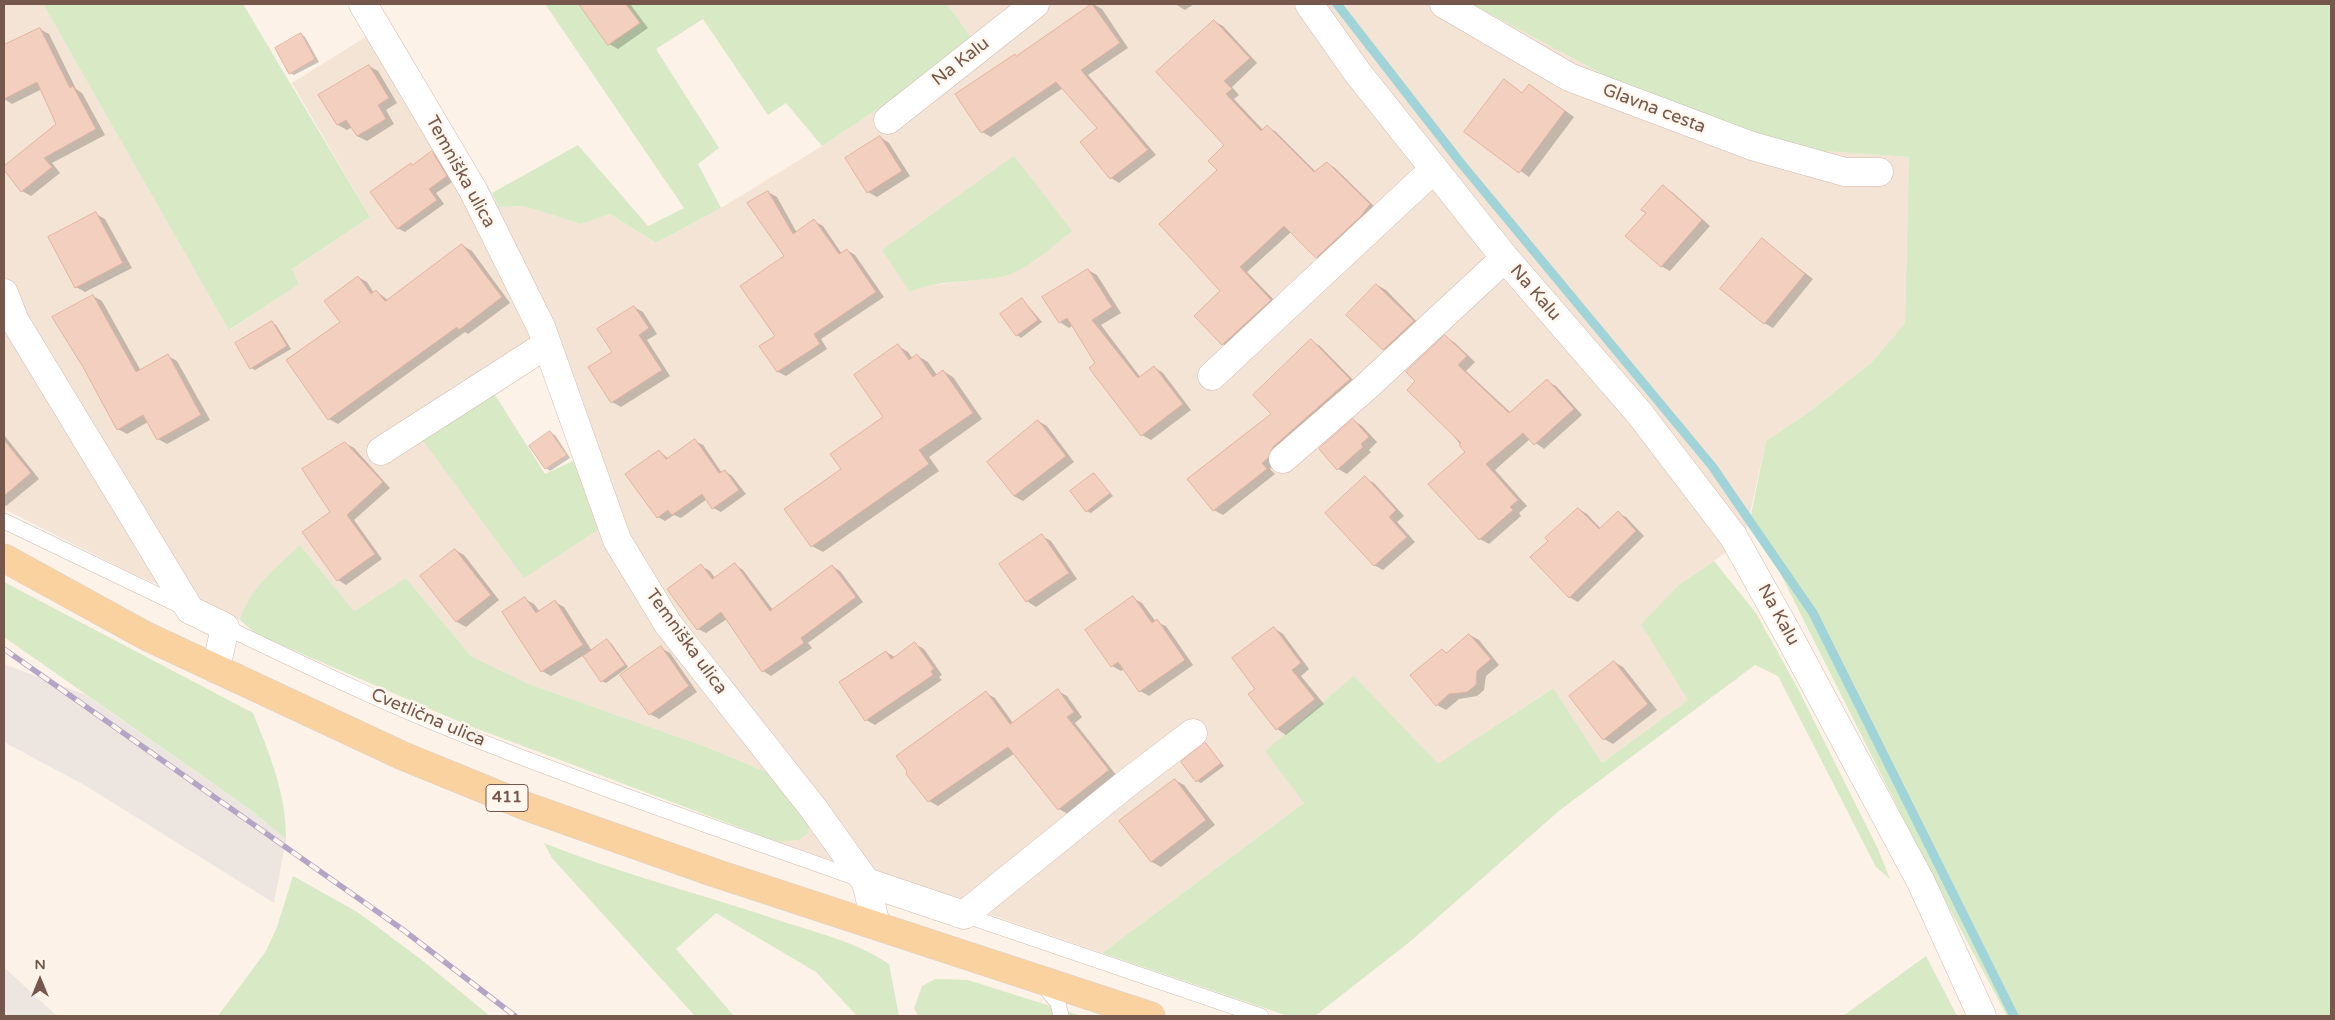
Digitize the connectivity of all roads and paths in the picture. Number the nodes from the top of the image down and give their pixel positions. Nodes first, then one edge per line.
1 (362, 4) edge
2 (1035, 4) edge
3 (1309, 4) edge
4 (1444, 4) edge
5 (888, 120) dead end
6 (1434, 169) junction
7 (1879, 172) dead end
8 (1505, 258) junction
9 (4, 293) edge
10 (546, 345) junction
11 (1212, 376) dead end
12 (381, 451) dead end
13 (1283, 459) dead end
14 (4, 520) edge
15 (4, 558) edge
16 (190, 610) junction
17 (225, 627) junction
18 (216, 669) junction
19 (1193, 733) dead end
20 (866, 882) junction
21 (964, 915) junction
22 (876, 925) junction
23 (1036, 978) junction
24 (1061, 1016) edge
25 (1151, 1016) edge
26 (1261, 1016) edge
27 (1982, 1016) edge

1 - 10 street, Temniška ulica
2 - 5 street, Na Kalu
3 - 6 street, Na Kalu
4 - 7 street, Glavna cesta
6 - 8 street, Na Kalu
6 - 11 street
8 - 13 street, Na Kalu
8 - 27 street, Na Kalu
9 - 16 street
10 - 12 street
10 - 20 street, Temniška ulica
14 - 16 lane, Cvetlična ulica
15 - 18 main road, 411
16 - 17 street, Cvetlična ulica
17 - 18 street
17 - 20 lane, Cvetlična ulica
18 - 22 main road, 411
19 - 21 street
20 - 21 street
20 - 22 street
21 - 26 lane
22 - 23 main road, 411
23 - 24 lane
23 - 25 main road, 411

